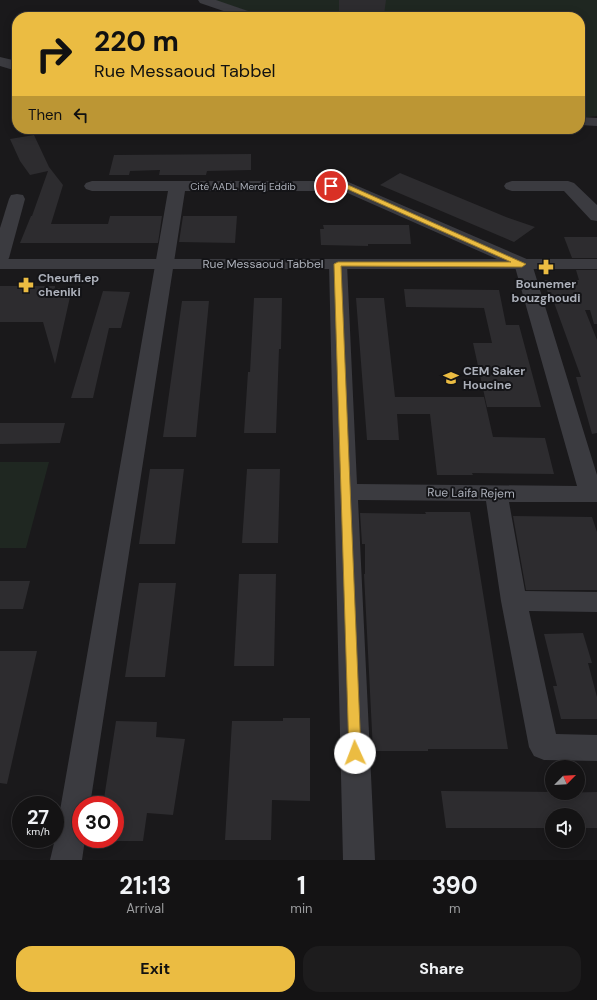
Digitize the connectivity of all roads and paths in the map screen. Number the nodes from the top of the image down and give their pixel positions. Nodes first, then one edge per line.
1 (204, 0) edge
2 (239, 12) edge
3 (0, 61) edge
4 (12, 65) edge
5 (585, 122) edge
6 (597, 122) edge
7 (92, 186) dead end
8 (177, 186) junction
9 (512, 186) dead end
10 (17, 199) dead end
11 (597, 216) edge
12 (0, 258) edge
13 (0, 264) edge
14 (166, 264) junction
15 (338, 264) junction
16 (522, 264) junction
17 (597, 264) edge
18 (346, 492) junction
19 (496, 493) junction
20 (594, 494) edge
21 (514, 601) junction
22 (597, 602) edge
23 (597, 748) edge
24 (66, 860) edge
25 (359, 860) edge

1 - 2 street
3 - 4 street
5 - 6 street
7 - 8 street, Cité AADL Merdj Eddib
8 - 14 street
8 - 16 street, Cité AADL Merdj Eddib
9 - 11 street
10 - 12 street
13 - 14 street, Rue Messaoud Tabbel
14 - 15 street, Rue Messaoud Tabbel
14 - 24 street
15 - 16 street, Rue Messaoud Tabbel
15 - 18 street
16 - 17 street, Rue Messaoud Tabbel
16 - 20 street
18 - 19 street, Rue Laifa Rejem
18 - 25 street
19 - 20 street, Rue Laifa Rejem
19 - 21 street
21 - 22 street
21 - 23 street

